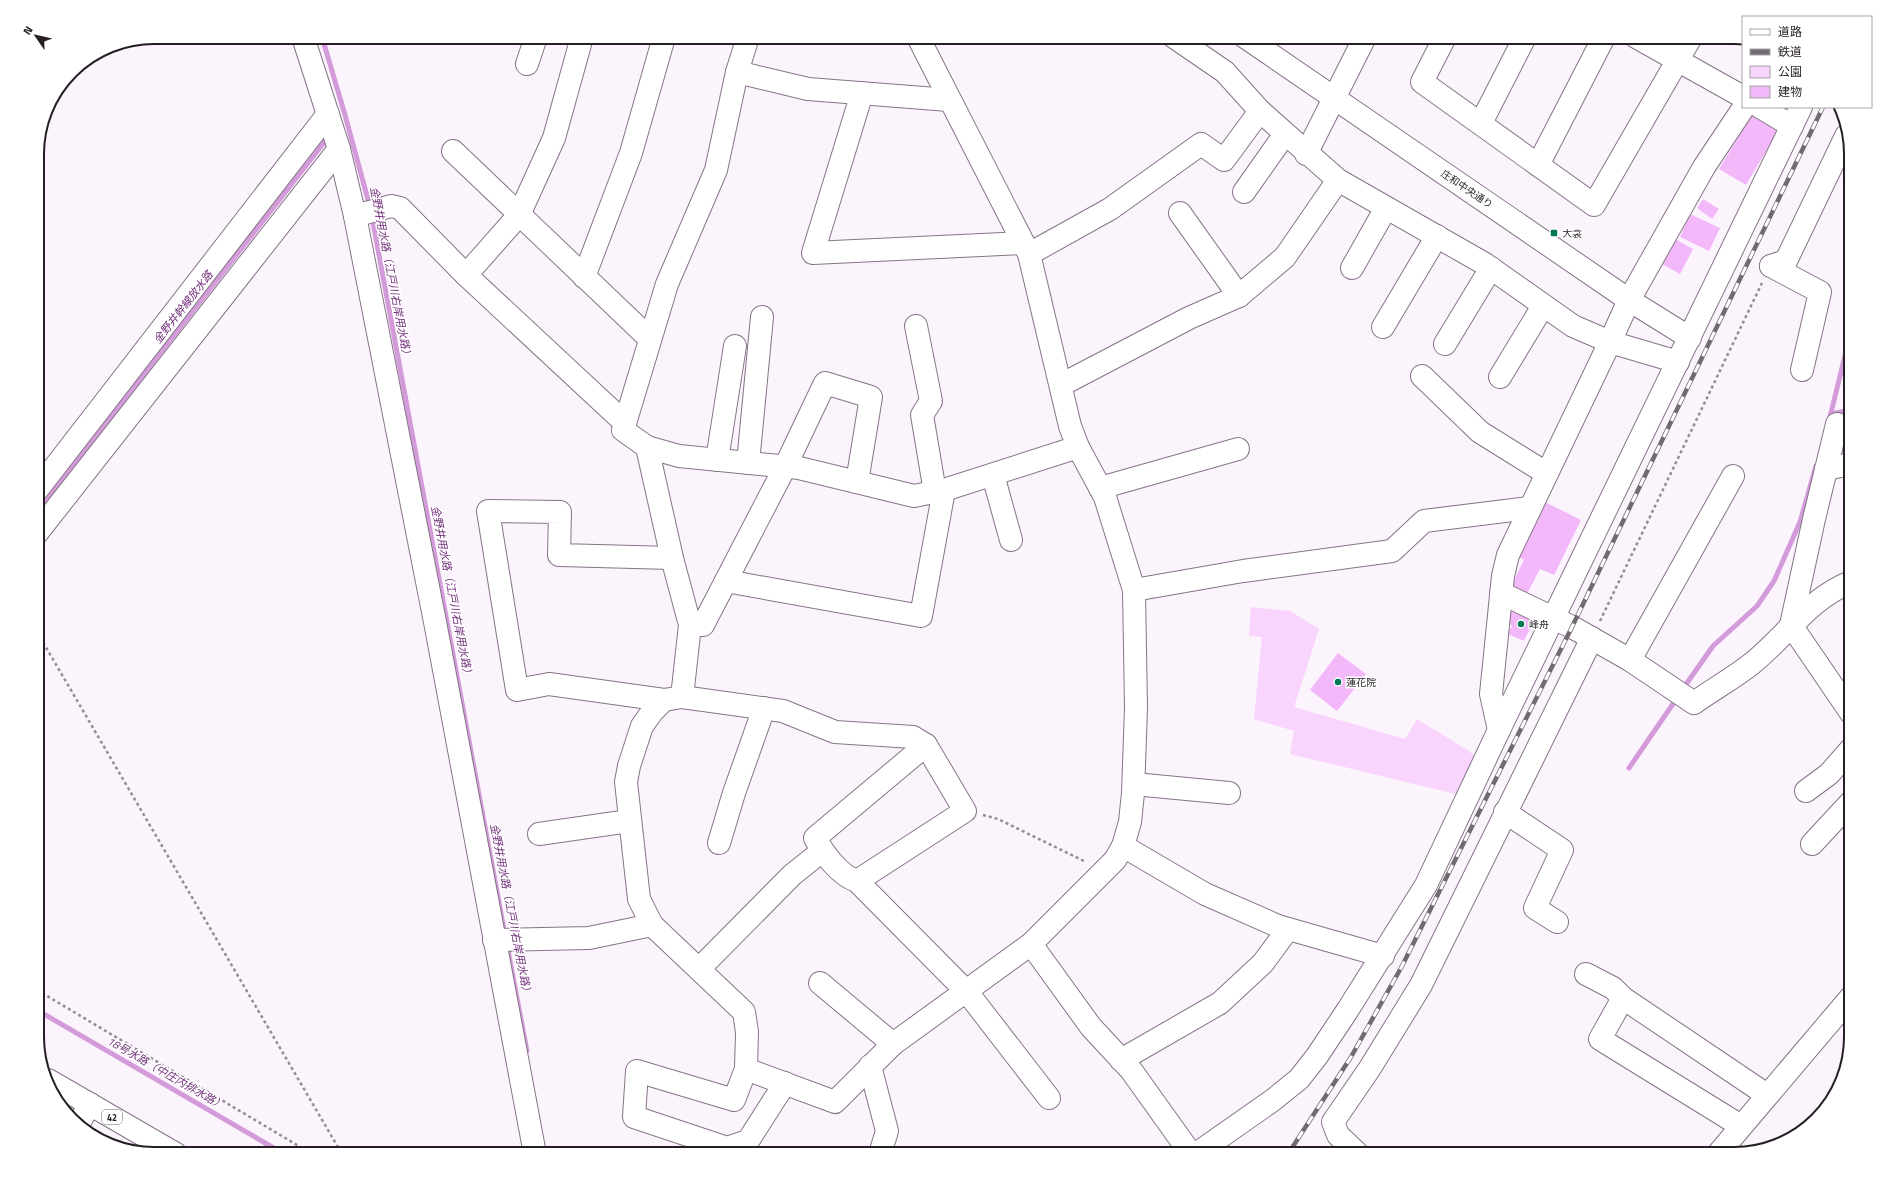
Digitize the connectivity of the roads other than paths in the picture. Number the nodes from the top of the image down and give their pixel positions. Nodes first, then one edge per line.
1 (305, 44) edge
2 (534, 44) edge
3 (580, 44) edge
4 (662, 44) edge
5 (746, 44) edge
6 (921, 44) edge
7 (1187, 44) edge
8 (1255, 44) edge
9 (1361, 44) edge
10 (1441, 44) edge
11 (1521, 44) edge
12 (1600, 44) edge
13 (1648, 44) edge
14 (1687, 44) edge
15 (1677, 60) junction
16 (527, 64) dead end
17 (737, 72) junction
18 (862, 93) junction
19 (1742, 96) edge
20 (1333, 98) junction
21 (949, 100) junction
22 (1743, 108) edge
23 (1762, 108) edge
24 (1801, 108) edge
25 (1260, 111) junction
26 (328, 114) junction
27 (1481, 123) junction
28 (1792, 126) junction
29 (1285, 134) junction
30 (1843, 142) edge
31 (339, 149) junction
32 (453, 151) dead end
33 (1306, 154) junction
34 (1538, 165) junction
35 (1338, 180) junction
36 (1244, 192) dead end
37 (1386, 208) junction
38 (1180, 213) dead end
39 (520, 215) junction
40 (355, 216) junction
41 (1437, 236) junction
42 (1026, 249) junction
43 (1352, 268) dead end
44 (1491, 268) junction
45 (466, 275) junction
46 (584, 277) junction
47 (1239, 296) junction
48 (1629, 300) junction
49 (1543, 306) junction
50 (762, 317) dead end
51 (916, 326) dead end
52 (1383, 328) dead end
53 (1690, 338) junction
54 (650, 339) junction
55 (1610, 342) junction
56 (1445, 344) dead end
57 (735, 346) dead end
58 (1678, 362) junction
59 (1802, 370) dead end
60 (1422, 376) dead end
61 (1500, 377) dead end
62 (1061, 385) junction
63 (624, 422) junction
64 (1837, 424) dead end
65 (648, 447) junction
66 (1078, 448) junction
67 (1238, 449) dead end
68 (717, 460) junction
69 (748, 463) junction
70 (1844, 465) edge
71 (785, 467) junction
72 (1826, 469) junction
73 (993, 474) junction
74 (1546, 474) junction
75 (1733, 476) dead end
76 (44, 481) edge
77 (857, 482) junction
78 (1100, 488) junction
79 (939, 491) junction
80 (1529, 508) junction
81 (44, 524) edge
82 (1011, 540) dead end
83 (672, 558) junction
84 (726, 581) junction
85 (1844, 586) edge
86 (1134, 590) junction
87 (1501, 593) junction
88 (1554, 617) junction
89 (690, 625) junction
90 (1791, 625) junction
91 (1592, 638) junction
92 (1630, 660) junction
93 (673, 699) junction
94 (1844, 703) edge
95 (764, 708) junction
96 (1499, 730) junction
97 (926, 745) junction
98 (1844, 757) edge
99 (1134, 784) junction
100 (1806, 791) dead end
101 (1229, 793) dead end
102 (1844, 810) edge
103 (1505, 812) junction
104 (629, 821) junction
105 (540, 834) dead end
106 (719, 843) dead end
107 (1812, 844) dead end
108 (1123, 846) junction
109 (822, 851) junction
110 (857, 881) junction
111 (1557, 922) dead end
112 (652, 925) junction
113 (1288, 929) junction
114 (494, 940) junction
115 (1031, 944) junction
116 (1382, 956) junction
117 (699, 969) junction
118 (1586, 974) dead end
119 (820, 983) dead end
120 (967, 992) junction
121 (1623, 998) junction
122 (1844, 1005) edge
123 (893, 1044) junction
124 (1122, 1060) junction
125 (870, 1066) junction
126 (746, 1069) junction
127 (785, 1083) junction
128 (55, 1084) edge
129 (1767, 1095) junction
130 (1049, 1098) dead end
131 (90, 1104) junction
132 (81, 1119) edge
133 (1741, 1126) junction
134 (164, 1147) edge
135 (534, 1147) edge
136 (723, 1147) edge
137 (729, 1147) edge
138 (882, 1147) edge
139 (1186, 1147) edge
140 (1206, 1147) edge
141 (1351, 1147) edge
142 (1724, 1147) edge

1 - 26 street
2 - 16 street
3 - 39 street
4 - 46 street
5 - 17 street
6 - 21 street
7 - 25 street
8 - 20 street, 庄和中央通り
9 - 20 street
10 - 27 street
11 - 27 street
12 - 34 street
13 - 15 street
14 - 15 street
15 - 19 street
15 - 34 street
17 - 18 street
17 - 54 street
18 - 21 street
18 - 42 street
20 - 33 street
20 - 48 street, 庄和中央通り
21 - 42 street
22 - 48 street
23 - 28 street
24 - 28 street
25 - 29 street
25 - 42 street
26 - 31 street
26 - 76 street
27 - 34 street
28 - 53 street
29 - 33 street
29 - 36 street
30 - 59 street
31 - 40 street
31 - 81 street
32 - 39 street
33 - 35 street
35 - 37 street
35 - 47 street
37 - 41 street
37 - 43 street
38 - 47 street
39 - 45 street
39 - 46 street
40 - 45 street
40 - 114 street
41 - 44 street
41 - 52 street
42 - 62 street
44 - 49 street
44 - 56 street
45 - 63 street
46 - 54 street
47 - 62 street
48 - 53 street, 庄和中央通り
48 - 55 street
49 - 55 street
49 - 61 street
50 - 69 street
51 - 79 street
53 - 58 street
54 - 63 street
55 - 58 street
55 - 74 street
57 - 68 street
58 - 88 street
60 - 74 street
62 - 66 street
63 - 65 street
64 - 72 street
65 - 68 street
65 - 83 street
66 - 73 street
66 - 78 street
67 - 78 street
68 - 69 street
69 - 71 street
70 - 72 street
71 - 77 street
71 - 77 street
71 - 84 street
72 - 90 street
73 - 79 street
73 - 82 street
74 - 80 street
75 - 92 street
77 - 79 street
78 - 86 street
79 - 84 street
80 - 86 street
80 - 87 street
83 - 89 street
83 - 93 street
84 - 89 street
85 - 90 street
86 - 99 street
87 - 88 street
87 - 96 street
88 - 91 street
88 - 96 street
89 - 93 street
90 - 92 street
90 - 94 street
91 - 92 street
91 - 103 street
93 - 95 street
93 - 104 street
95 - 97 street
95 - 106 street
96 - 116 street
97 - 109 street
97 - 110 street
98 - 100 street
99 - 101 street
99 - 108 street
102 - 107 street
103 - 111 street
103 - 141 street
104 - 105 street
104 - 112 street
108 - 113 street
108 - 115 street
109 - 110 street
109 - 117 street
110 - 120 street
112 - 114 street
112 - 117 street
113 - 116 street
113 - 124 street
114 - 135 street
115 - 120 street
115 - 124 street
116 - 140 street
117 - 126 street
118 - 121 street
119 - 123 street
120 - 123 street
120 - 130 street
121 - 129 street
121 - 133 street
122 - 129 street
123 - 125 street
124 - 139 street
125 - 127 street
125 - 138 street
126 - 127 street
126 - 136 street
127 - 137 street
128 - 131 street, 42
129 - 133 street
131 - 132 street
131 - 134 street, 42
133 - 142 street

